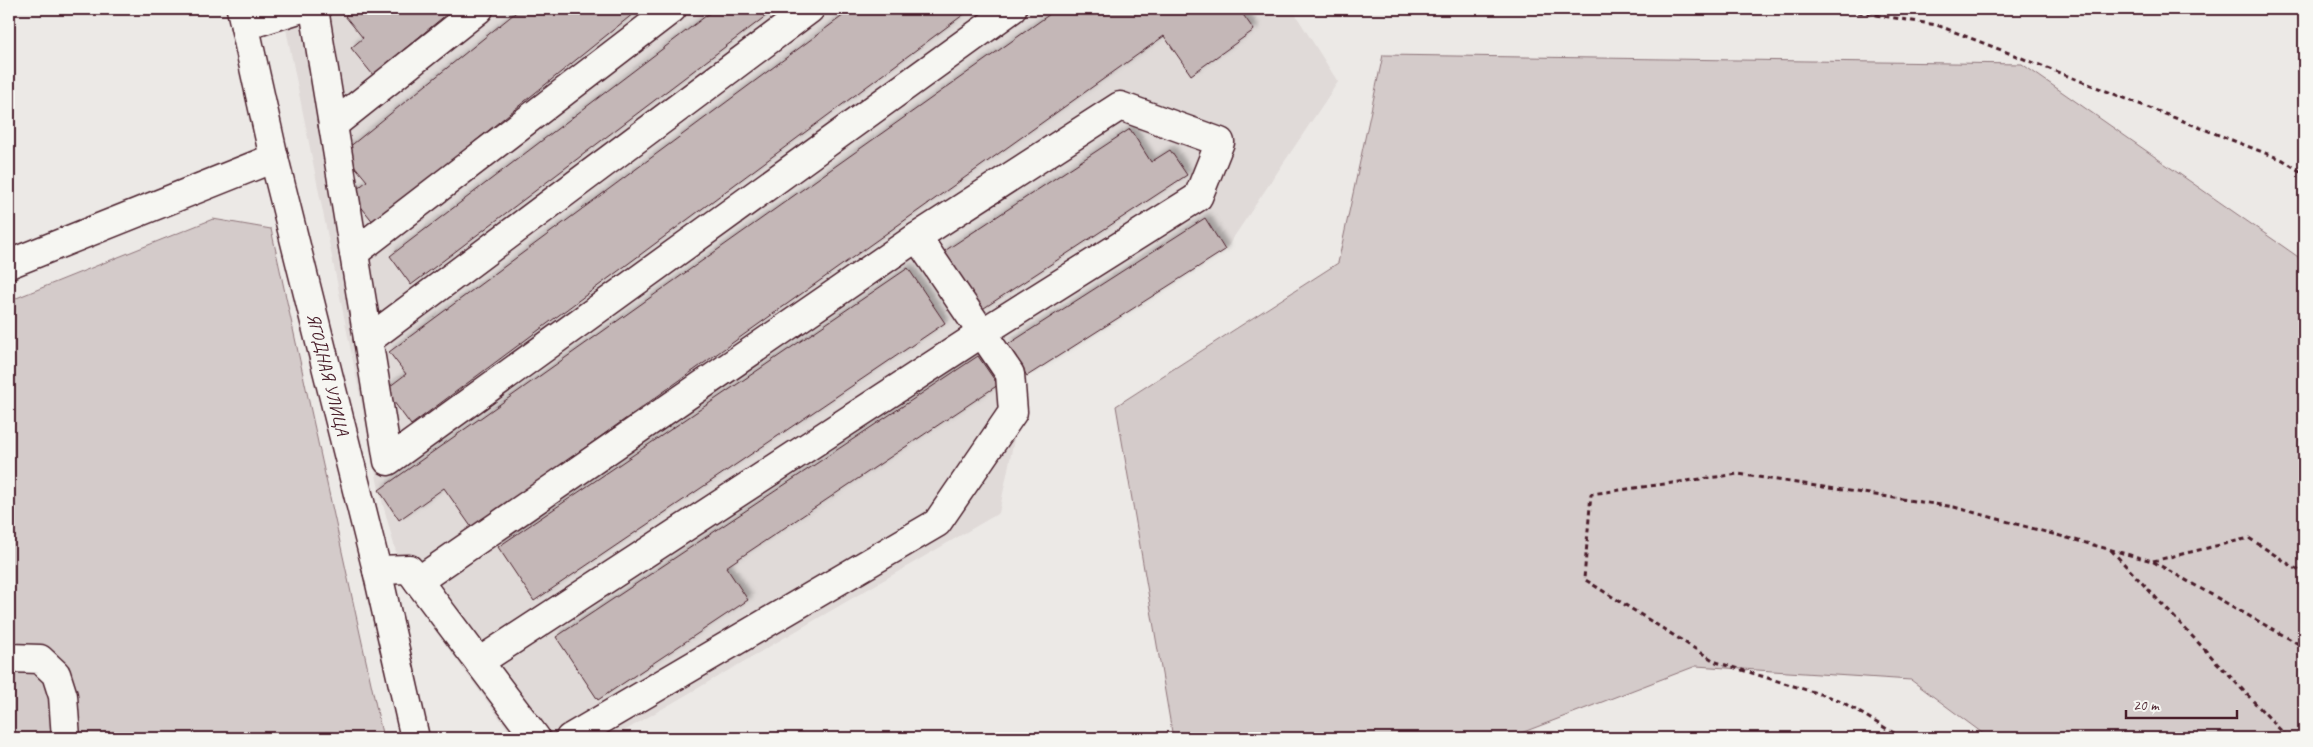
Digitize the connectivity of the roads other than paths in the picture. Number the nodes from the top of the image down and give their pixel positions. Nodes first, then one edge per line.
1 (299, 9) edge
2 (314, 9) edge
3 (479, 9) edge
4 (672, 9) edge
5 (810, 9) edge
6 (1012, 9) edge
7 (243, 17) edge
8 (333, 126) junction
9 (274, 158) junction
10 (917, 237) junction
11 (354, 253) junction
12 (9, 264) edge
13 (982, 333) junction
14 (368, 340) junction
15 (377, 570) junction
16 (418, 581) junction
17 (9, 658) edge
18 (479, 662) junction
19 (66, 738) edge
20 (415, 738) edge
21 (536, 738) edge
22 (570, 738) edge

1 - 7 street
2 - 8 street
3 - 8 street
4 - 11 street
5 - 14 street
6 - 14 street
7 - 9 street, ЯГОДНАЯ УЛИЦА
8 - 11 street
9 - 12 street
9 - 15 street, ЯГОДНАЯ УЛИЦА
10 - 13 street
10 - 13 street
10 - 16 street
11 - 14 street
13 - 18 street
13 - 22 street
15 - 16 street
15 - 20 street, ЯГОДНАЯ УЛИЦА
16 - 18 street
17 - 19 street
18 - 21 street

